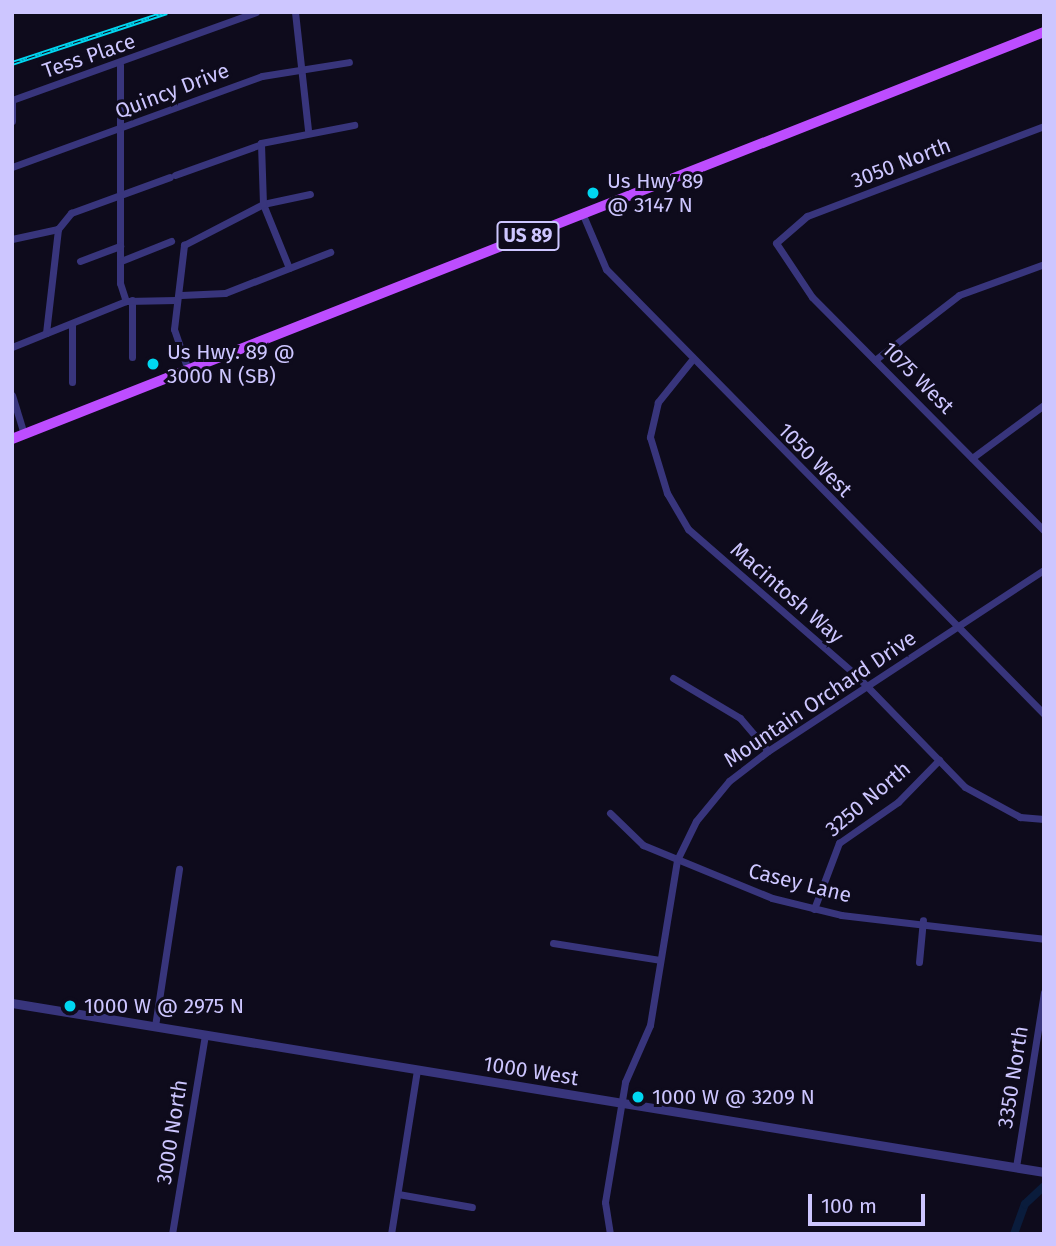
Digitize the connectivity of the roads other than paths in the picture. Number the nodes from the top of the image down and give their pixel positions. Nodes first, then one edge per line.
1 (256, 12) edge
2 (295, 12) edge
3 (1044, 32) edge
4 (349, 62) dead end
5 (120, 65) junction
6 (302, 68) junction
7 (12, 100) edge
8 (12, 121) edge
9 (354, 125) dead end
10 (1044, 125) edge
11 (120, 130) junction
12 (308, 130) junction
13 (259, 145) junction
14 (12, 167) edge
15 (310, 194) dead end
16 (120, 195) junction
17 (263, 204) junction
18 (583, 215) junction
19 (58, 229) junction
20 (12, 239) edge
21 (171, 241) dead end
22 (776, 243) joint
23 (120, 246) junction
24 (330, 252) dead end
25 (80, 261) dead end
26 (121, 261) junction
27 (1044, 264) edge
28 (289, 268) junction
29 (179, 298) junction
30 (129, 300) junction
31 (72, 324) junction
32 (46, 333) junction
33 (12, 347) edge
34 (132, 357) dead end
35 (875, 360) junction
36 (691, 361) junction
37 (188, 370) junction
38 (72, 382) dead end
39 (12, 395) edge
40 (1044, 405) edge
41 (24, 434) junction
42 (12, 439) edge
43 (972, 458) junction
44 (1044, 531) edge
45 (1044, 570) edge
46 (958, 627) junction
47 (673, 678) dead end
48 (868, 687) junction
49 (1044, 714) edge
50 (768, 751) junction
51 (939, 760) junction
52 (610, 813) dead end
53 (1044, 819) edge
54 (677, 860) junction
55 (179, 869) dead end
56 (814, 909) junction
57 (923, 920) junction
58 (1044, 939) edge
59 (553, 943) dead end
60 (660, 960) junction
61 (919, 962) dead end
62 (1044, 992) edge
63 (12, 1003) edge
64 (155, 1027) junction
65 (205, 1035) junction
66 (417, 1070) junction
67 (621, 1104) junction
68 (1016, 1167) junction
69 (1044, 1172) edge
70 (398, 1194) junction
71 (472, 1207) dead end
72 (172, 1234) edge
73 (391, 1234) edge
74 (610, 1234) edge

1 - 5 street, Tess Place
2 - 6 street
3 - 18 main road, US 89
4 - 6 street, Quincy Drive
5 - 7 street, Tess Place
5 - 11 street
6 - 11 street, Quincy Drive
6 - 12 street
7 - 8 street
9 - 12 street
10 - 22 street, 3050 North
11 - 14 street, Quincy Drive
11 - 16 street
12 - 13 street
13 - 16 street
13 - 17 street
15 - 17 street
16 - 19 street
16 - 23 street
17 - 28 street
17 - 29 street
18 - 36 street, 1050 West
18 - 37 main road, US 89
19 - 20 street
19 - 32 street
21 - 26 street
22 - 35 street, 1075 West
23 - 25 street
23 - 26 street
24 - 28 street
26 - 30 street
27 - 35 street
28 - 29 street
29 - 30 street
29 - 37 street
30 - 31 street
30 - 34 street
31 - 32 street
31 - 38 street
32 - 33 street
35 - 43 street, 1075 West
36 - 46 street, 1050 West
36 - 48 street, Macintosh Way
37 - 41 main road, US 89
39 - 41 street
40 - 43 street
41 - 42 main road, US 89
43 - 44 street, 1075 West
45 - 46 street, Mountain Orchard Drive
46 - 48 street, Mountain Orchard Drive
46 - 49 street, 1050 West
47 - 50 street
48 - 50 street, Mountain Orchard Drive
48 - 51 street, Macintosh Way
50 - 54 street, Mountain Orchard Drive
51 - 53 street, Macintosh Way
51 - 56 street, 3250 North
52 - 54 street, Casey Lane
54 - 56 street, Casey Lane
54 - 60 street, Mountain Orchard Drive
55 - 64 street
56 - 57 street, Casey Lane
57 - 58 street, Casey Lane
57 - 61 street
59 - 60 street
60 - 67 street, Mountain Orchard Drive
62 - 68 street, 3350 North
63 - 64 street, 1000 West
64 - 65 street, 1000 West
65 - 66 street, 1000 West
65 - 72 street, 3000 North
66 - 67 street, 1000 West
66 - 70 street
67 - 68 street, 1000 West
67 - 74 street, Mountain Orchard Drive
68 - 69 street, 1000 West
70 - 71 street
70 - 73 street

